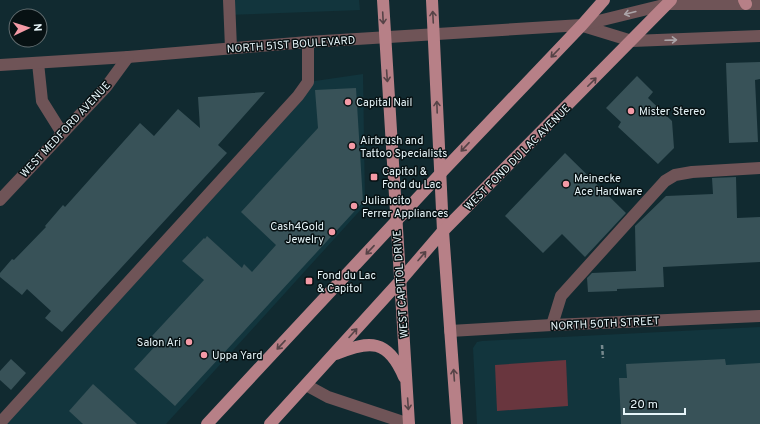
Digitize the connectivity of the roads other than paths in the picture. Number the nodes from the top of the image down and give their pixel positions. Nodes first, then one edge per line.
1 (229, 0) edge
2 (382, 0) edge
3 (432, 0) edge
4 (604, 0) edge
5 (670, 2) edge
6 (745, 2) edge
7 (760, 4) edge
8 (582, 25) junction
9 (434, 34) junction
10 (760, 36) edge
11 (384, 37) junction
12 (632, 41) junction
13 (308, 42) junction
14 (231, 48) junction
15 (128, 57) junction
16 (38, 63) junction
17 (0, 65) edge
18 (62, 133) junction
19 (760, 168) edge
20 (440, 174) junction
21 (0, 200) edge
22 (396, 221) junction
23 (444, 231) junction
24 (400, 281) junction
25 (760, 316) edge
26 (552, 325) junction
27 (450, 331) junction
28 (333, 356) junction
29 (407, 383) junction
30 (306, 386) junction
31 (0, 423) edge
32 (207, 424) edge
33 (270, 424) edge
34 (409, 424) edge
35 (457, 424) edge

1 - 14 street
2 -> 11 main road, WEST CAPITOL DRIVE
9 -> 3 main road
4 - 8 main road
5 - 6 street, NORTH 51ST BOULEVARD
5 -> 8 street, NORTH 51ST BOULEVARD
5 - 12 main road, WEST FOND DU LAC AVENUE
6 - 7 street, NORTH 51ST BOULEVARD
8 - 9 street, NORTH 51ST BOULEVARD
8 - 12 street, NORTH 51ST BOULEVARD
8 -> 20 main road
9 - 11 street, NORTH 51ST BOULEVARD
20 -> 9 main road
12 -> 10 street, NORTH 51ST BOULEVARD
11 - 13 street, NORTH 51ST BOULEVARD
11 -> 22 main road, WEST CAPITOL DRIVE
23 -> 12 main road, WEST FOND DU LAC AVENUE
13 - 14 street, NORTH 51ST BOULEVARD
13 - 31 street
14 - 15 street, NORTH 51ST BOULEVARD
15 - 16 street, NORTH 51ST BOULEVARD
15 - 18 street, WEST MEDFORD AVENUE
16 - 17 street, NORTH 51ST BOULEVARD
16 - 18 street
18 - 21 street, WEST MEDFORD AVENUE
19 - 26 street
20 - 22 main road
20 - 23 main road
22 - 24 main road, WEST CAPITOL DRIVE
22 -> 32 main road
24 -> 23 main road, WEST FOND DU LAC AVENUE
23 - 27 main road
28 -> 24 main road, WEST FOND DU LAC AVENUE
24 - 29 main road, WEST CAPITOL DRIVE
25 - 26 street, NORTH 50TH STREET
26 - 27 street, NORTH 50TH STREET
35 -> 27 main road
28 - 29 main road
28 - 30 main road, WEST FOND DU LAC AVENUE
29 -> 34 main road, WEST CAPITOL DRIVE
30 - 33 main road, WEST FOND DU LAC AVENUE
30 - 34 street

